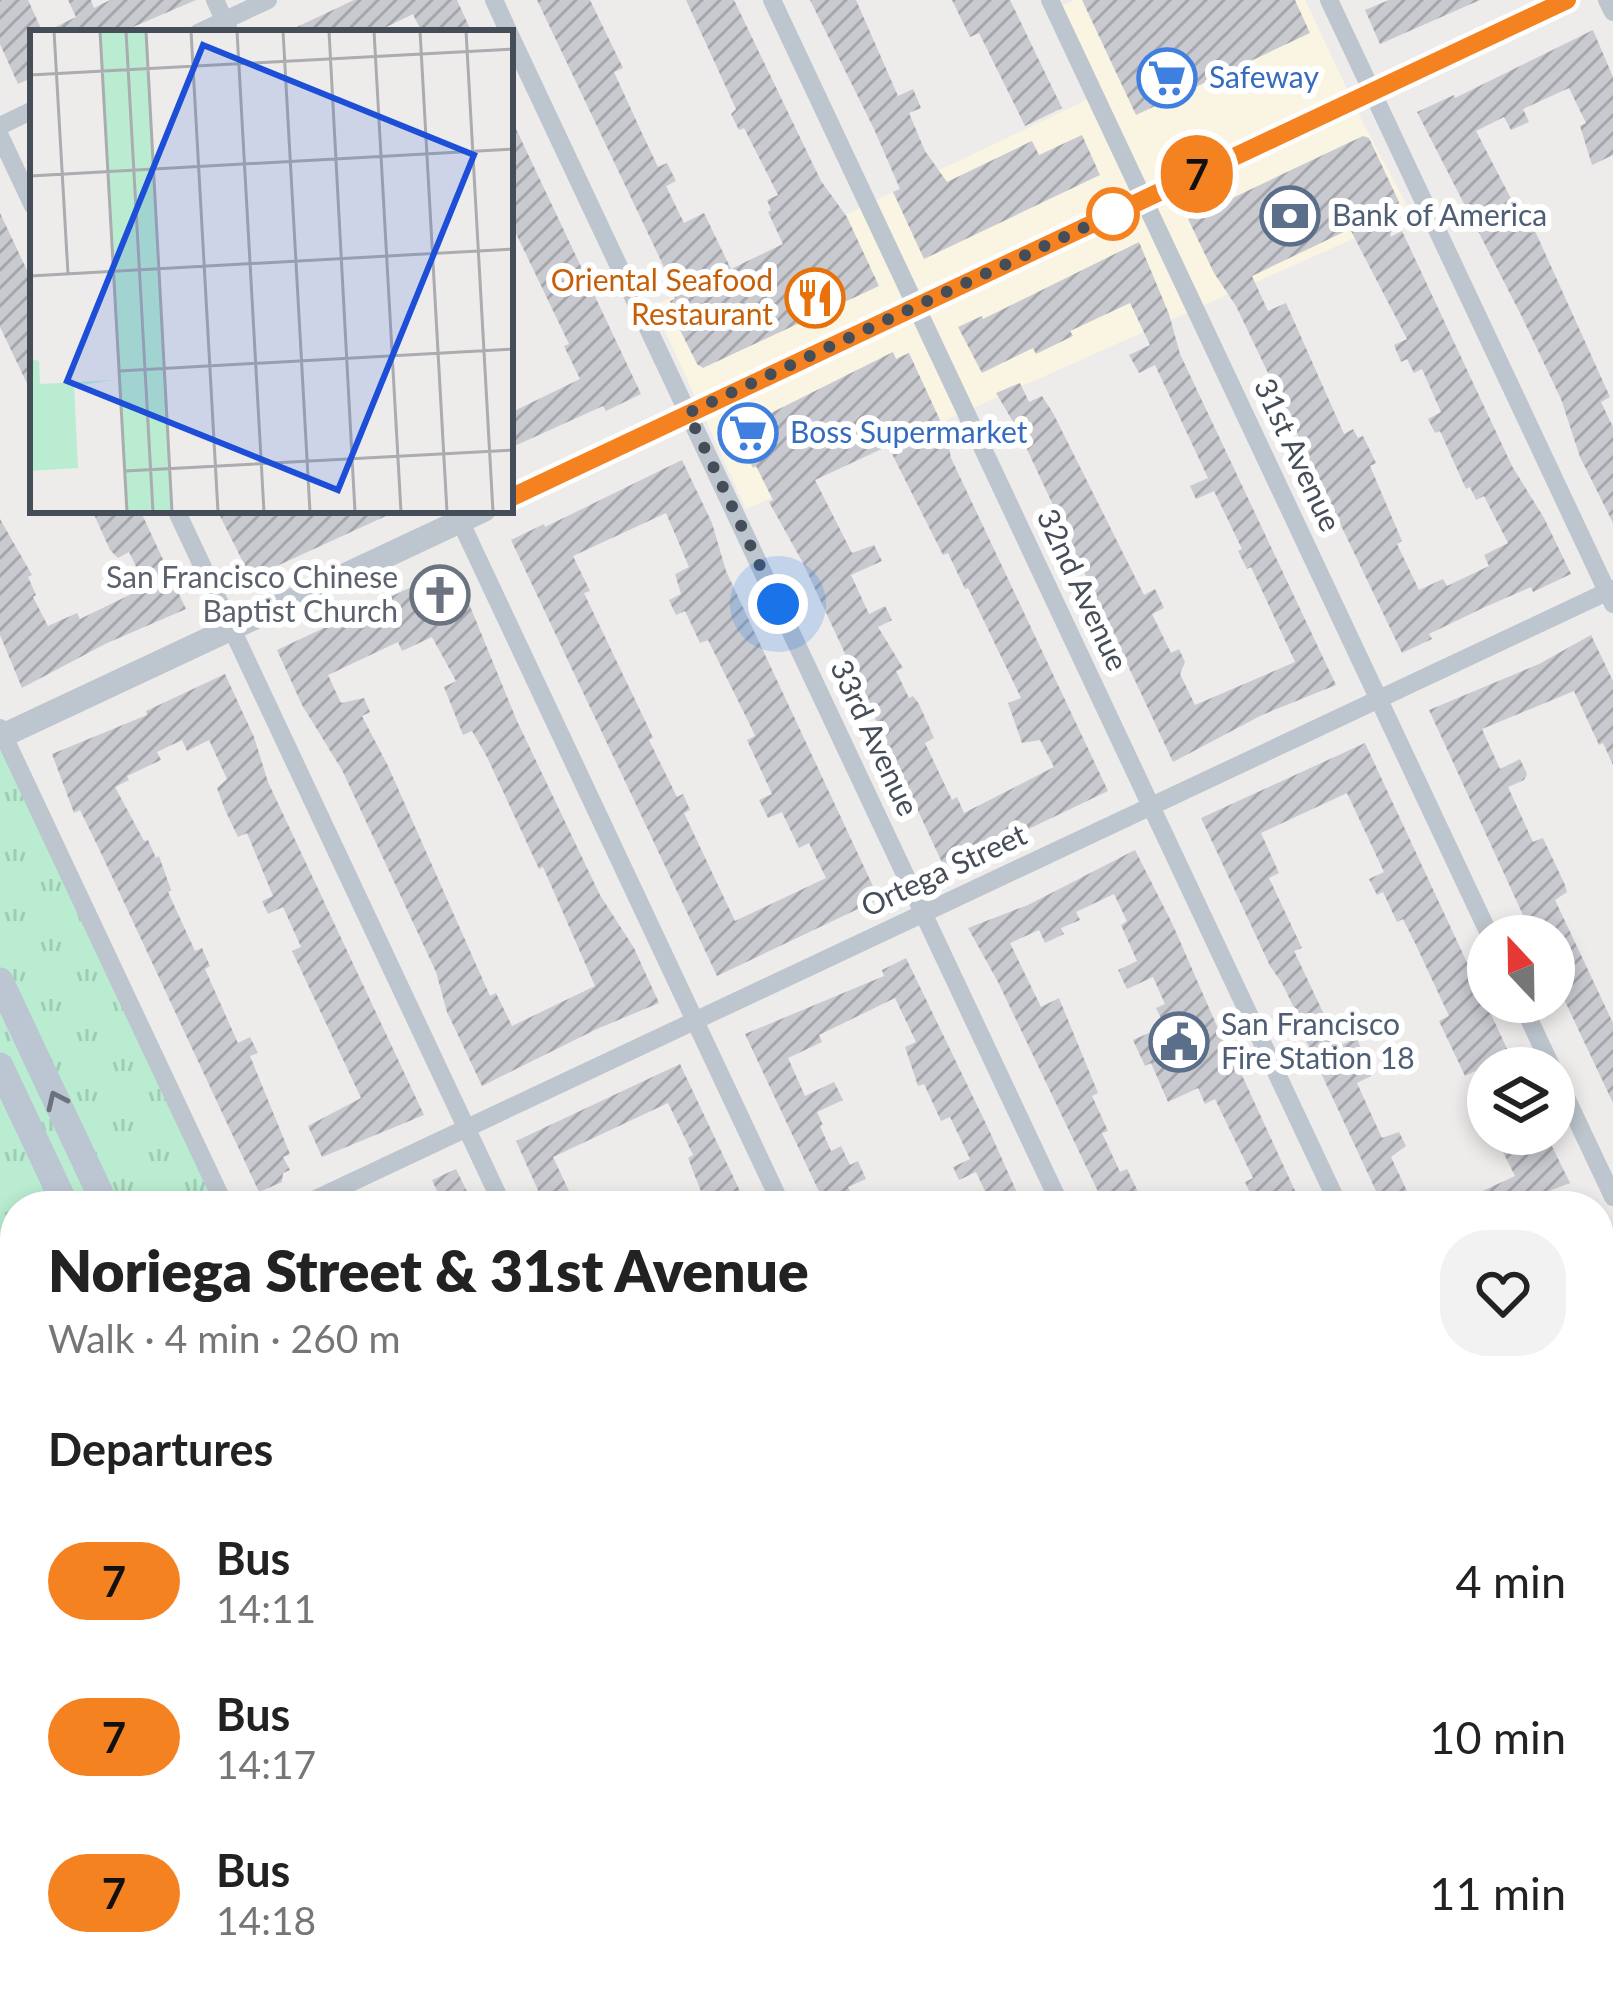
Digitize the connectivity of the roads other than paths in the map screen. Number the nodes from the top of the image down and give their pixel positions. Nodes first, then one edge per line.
1 (215, 0) edge
2 (268, 0) edge
3 (494, 0) edge
4 (772, 0) edge
5 (1050, 0) edge
6 (1329, 0) edge
7 (1568, 0) edge
8 (1607, 0) edge
9 (1613, 12) edge
10 (227, 27) edge
11 (508, 30) edge
12 (513, 40) edge
13 (1372, 92) junction
14 (30, 111) edge
15 (0, 126) edge
16 (0, 136) edge
17 (1144, 199) junction
18 (30, 200) edge
19 (916, 306) junction
20 (688, 413) junction
21 (513, 497) edge
22 (177, 513) edge
23 (457, 516) edge
24 (1611, 595) edge
25 (231, 628) junction
26 (1379, 699) junction
27 (1, 733) edge
28 (1151, 806) junction
29 (923, 914) junction
30 (1480, 915) edge
31 (0, 981) edge
32 (695, 1021) junction
33 (0, 1066) edge
34 (1575, 1117) edge
35 (467, 1128) junction
36 (59, 1191) edge
37 (99, 1191) edge
38 (218, 1191) edge
39 (334, 1191) edge
40 (496, 1191) edge
41 (775, 1191) edge
42 (1054, 1191) edge
43 (1332, 1191) edge
44 (1610, 1191) edge

1 - 10 street
2 - 10 street
3 - 11 street, 33rd Avenue
4 - 19 street, 32nd Avenue
5 - 17 street, 31st Avenue
6 - 13 street
7 - 13 street
8 - 9 street
12 - 20 street, 33rd Avenue
13 - 17 street
13 - 24 street
14 - 15 street
16 - 18 street
17 - 19 street
17 - 26 street, 31st Avenue
19 - 20 street
19 - 28 street, 32nd Avenue
20 - 21 street
20 - 29 street, 33rd Avenue
22 - 25 street
23 - 25 street
23 - 32 street
24 - 26 street, Ortega Street
25 - 27 street
25 - 35 street
26 - 28 street, Ortega Street
26 - 30 street, 31st Avenue
27 - 38 street
28 - 29 street, Ortega Street
28 - 43 street, 32nd Avenue
29 - 32 street, Ortega Street
29 - 42 street, 33rd Avenue
37 -> 31 main road
32 - 35 street, Ortega Street
32 - 41 street
33 - 36 main road
34 - 44 street
35 - 39 street, Ortega Street
35 - 40 street

